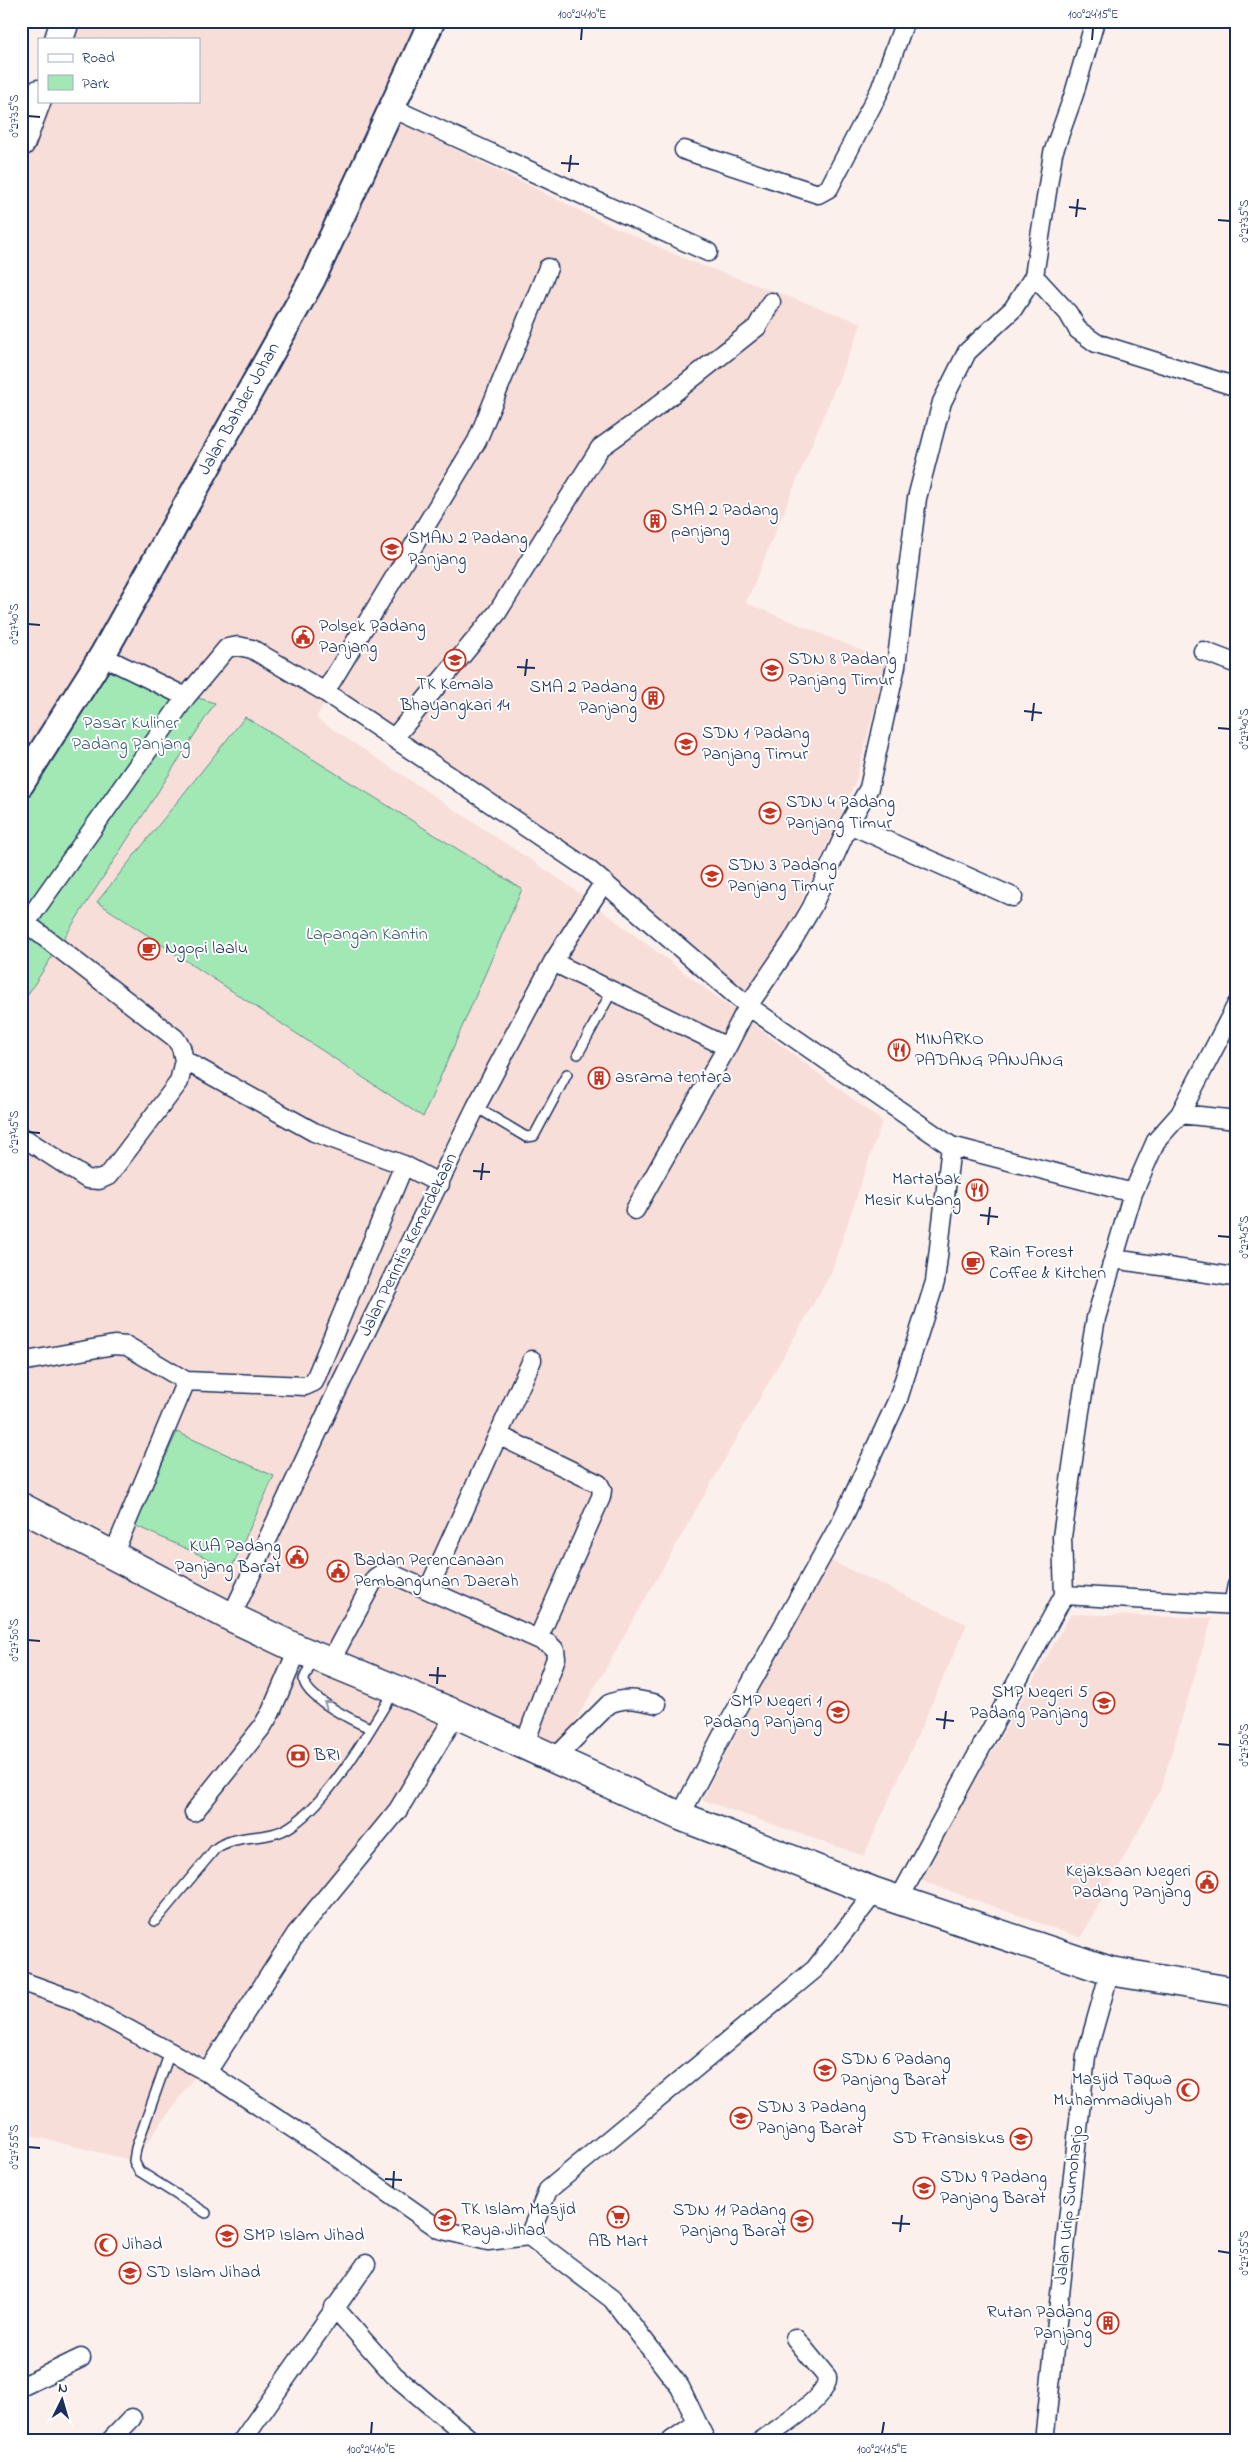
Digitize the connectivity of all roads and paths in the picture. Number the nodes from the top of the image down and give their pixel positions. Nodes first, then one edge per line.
1 (65, 21) edge
2 (432, 21) edge
3 (904, 21) edge
4 (1095, 21) edge
5 (59, 38) edge
6 (38, 97) edge
7 (392, 108) junction
8 (21, 142) edge
9 (684, 150) dead end
10 (708, 252) dead end
11 (548, 268) dead end
12 (1034, 276) junction
13 (771, 302) dead end
14 (1237, 387) edge
15 (1203, 651) dead end
16 (102, 656) junction
17 (1237, 664) edge
18 (325, 692) junction
19 (186, 697) junction
20 (394, 738) junction
21 (21, 784) edge
22 (849, 824) junction
23 (604, 882) junction
24 (1014, 897) dead end
25 (24, 926) edge
26 (553, 962) junction
27 (612, 991) junction
28 (1237, 1004) edge
29 (748, 1006) junction
30 (727, 1048) junction
31 (578, 1054) dead end
32 (184, 1060) junction
33 (567, 1074) dead end
34 (476, 1107) junction
35 (1180, 1114) junction
36 (1237, 1120) edge
37 (21, 1136) edge
38 (951, 1146) junction
39 (404, 1165) junction
40 (440, 1184) junction
41 (1132, 1193) junction
42 (635, 1210) dead end
43 (1114, 1259) junction
44 (1234, 1277) dead end
45 (532, 1360) dead end
46 (21, 1362) edge
47 (186, 1381) junction
48 (498, 1435) junction
49 (21, 1507) edge
50 (113, 1555) junction
51 (1237, 1586) edge
52 (428, 1590) junction
53 (1064, 1595) junction
54 (1235, 1605) edge
55 (230, 1617) junction
56 (538, 1639) junction
57 (314, 1656) junction
58 (395, 1689) junction
59 (657, 1704) dead end
60 (456, 1714) junction
61 (370, 1728) junction
62 (524, 1746) junction
63 (554, 1759) junction
64 (194, 1812) dead end
65 (680, 1816) junction
66 (887, 1896) junction
67 (155, 1921) dead end
68 (1110, 1971) junction
69 (21, 1981) edge
70 (1237, 1992) edge
71 (170, 2052) junction
72 (206, 2072) junction
73 (206, 2214) dead end
74 (529, 2236) junction
75 (366, 2264) dead end
76 (334, 2306) junction
77 (795, 2338) dead end
78 (81, 2358) dead end
79 (21, 2387) edge
80 (132, 2418) dead end
81 (697, 2423) junction
82 (110, 2441) edge
83 (242, 2441) edge
84 (472, 2441) edge
85 (671, 2441) edge
86 (706, 2441) edge
87 (762, 2441) edge
88 (1044, 2441) edge

1 - 5 highway
2 - 7 main road, Jalan Bahder Johan
3 - 9 street
4 - 12 street
6 - 8 highway
7 - 10 street
7 - 16 main road, Jalan Bahder Johan
11 - 18 street
12 - 14 street
12 - 22 street
13 - 20 street
15 - 17 street
16 - 19 street
16 - 21 main road, Jalan Bahder Johan
18 - 19 street
18 - 20 street
19 - 25 street
20 - 23 street
22 - 24 street
22 - 29 street
23 - 26 street, Jalan Perintis Kemerdekaan
23 - 29 street
25 - 32 street
26 - 27 street
26 - 34 street, Jalan Perintis Kemerdekaan
27 - 30 street
27 - 31 lane
28 - 35 street
29 - 30 street
29 - 38 street
30 - 42 street
32 - 37 street
32 - 39 street
33 - 34 lane
34 - 40 street, Jalan Perintis Kemerdekaan
35 - 36 street
35 - 41 street
38 - 41 street
38 - 65 street
39 - 40 street
39 - 47 street
40 - 55 street, Jalan Perintis Kemerdekaan
41 - 43 street
43 - 44 street
43 - 53 street
45 - 48 street
46 - 47 street
47 - 50 street
48 - 52 street
48 - 56 street
49 - 50 highway
50 - 55 highway
51 - 54 street
52 - 56 street
52 - 57 street
53 - 54 street
53 - 66 street
55 - 57 highway
56 - 62 street
57 - 58 highway
61 -> 57 lane
57 - 64 street
58 - 60 highway
58 - 61 lane
59 - 63 street
60 - 62 highway
60 - 72 street
61 - 67 lane
62 - 63 highway
63 - 65 highway
65 - 66 highway
66 - 68 highway
66 - 74 street
68 - 70 highway
68 - 88 street, Jalan Urip Sumoharjo
69 - 71 street
71 - 72 street
71 - 73 lane
72 - 74 street
74 - 81 street
75 - 76 street
76 - 83 street
76 - 84 street
77 - 87 street
78 - 79 street
80 - 82 street
81 - 85 street
81 - 86 street

